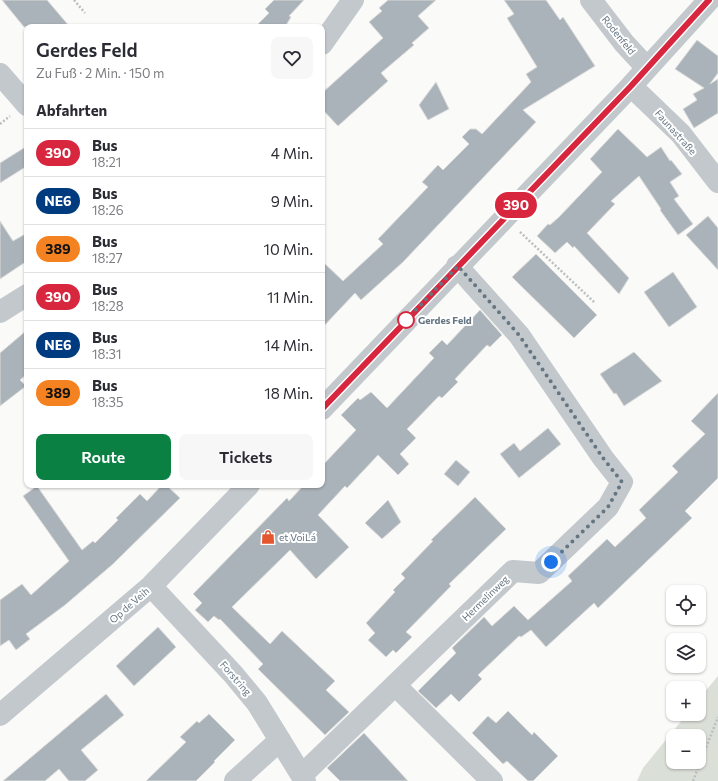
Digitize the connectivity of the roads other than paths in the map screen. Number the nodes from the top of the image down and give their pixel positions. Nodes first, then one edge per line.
1 (354, 0) edge
2 (591, 0) edge
3 (709, 0) edge
4 (325, 40) edge
5 (647, 68) junction
6 (0, 74) edge
7 (631, 86) junction
8 (24, 102) edge
9 (718, 182) edge
10 (458, 266) junction
11 (24, 297) edge
12 (0, 312) edge
13 (325, 406) edge
14 (246, 488) edge
15 (151, 586) junction
16 (395, 685) junction
17 (0, 715) edge
18 (280, 740) junction
19 (304, 778) edge
20 (235, 781) edge
21 (492, 781) edge

1 - 4 street
2 - 5 street, Rodenfeld
3 - 5 street
5 - 7 street
6 - 8 street
7 - 9 street, Faunastraße
7 - 10 street
10 - 13 street
10 - 16 street, Hermelinweg
11 - 12 street
14 - 15 street, Op de Veih
15 - 17 street, Op de Veih
15 - 18 street, Forstring
16 - 19 street, Hermelinweg
16 - 21 street
18 - 19 street, Forstring
18 - 20 street

